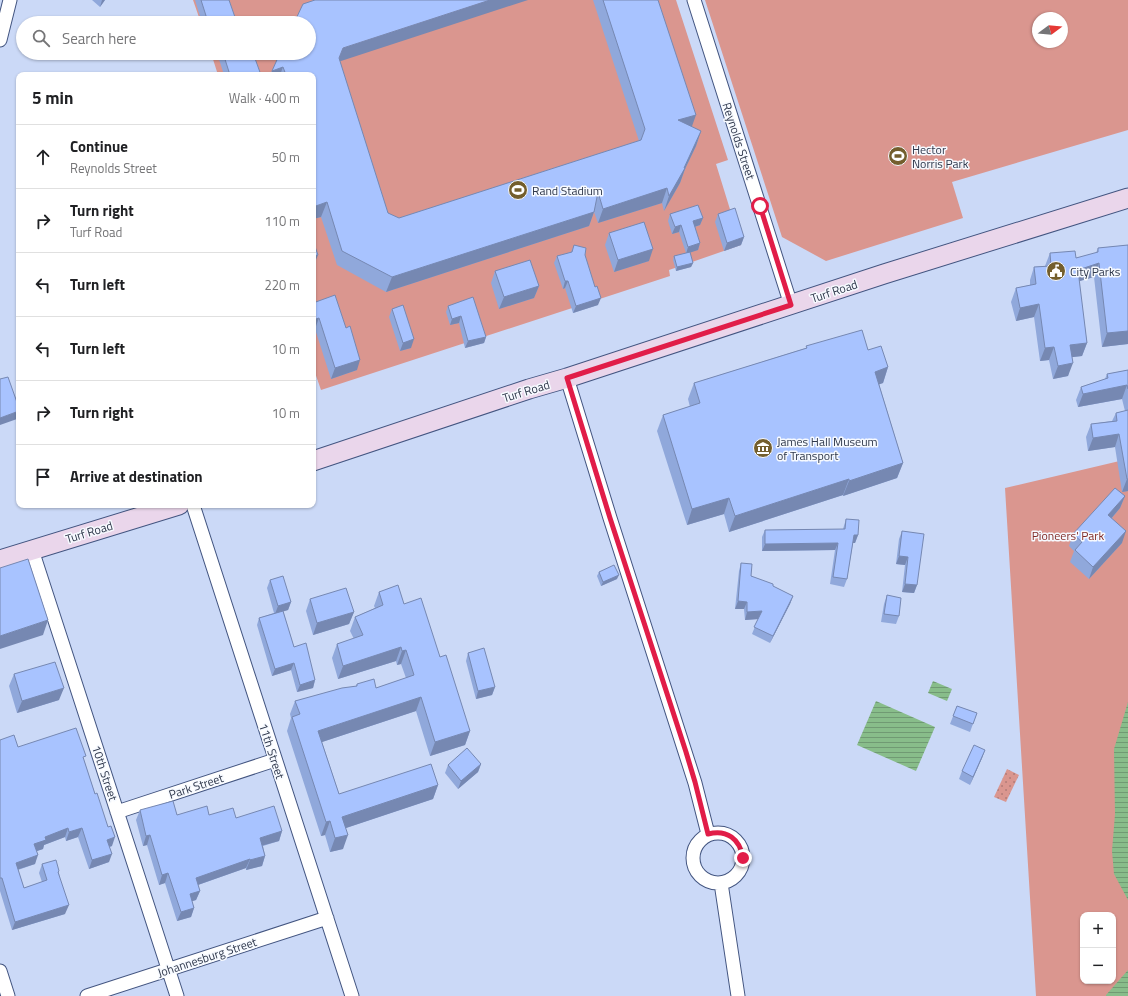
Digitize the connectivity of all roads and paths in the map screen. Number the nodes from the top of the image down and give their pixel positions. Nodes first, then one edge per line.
1 (10, 0) edge
2 (694, 0) edge
3 (0, 40) edge
4 (1128, 198) edge
5 (791, 305) junction
6 (567, 378) junction
7 (316, 460) edge
8 (169, 508) edge
9 (194, 508) edge
10 (32, 550) junction
11 (0, 560) edge
12 (275, 760) junction
13 (118, 812) junction
14 (708, 834) junction
15 (721, 883) junction
16 (327, 918) junction
17 (169, 969) junction
18 (0, 971) edge
19 (8, 996) edge
20 (87, 996) edge
21 (177, 996) edge
22 (352, 996) edge
23 (738, 996) edge

1 - 3 street
2 - 5 street, Reynolds Street
4 - 5 main road, Turf Road
5 - 6 main road, Turf Road
6 - 7 main road, Turf Road
6 - 14 street
8 - 10 main road, Turf Road
9 - 12 street, 11th Street
10 - 11 main road, Turf Road
10 - 13 street, 10th Street
12 - 13 street, Park Street
12 - 16 street, 11th Street
13 - 17 street, 10th Street
14 - 15 street
14 - 15 street
15 - 23 street
16 - 17 street, Johannesburg Street
16 - 22 street, 11th Street
17 - 20 street, Johannesburg Street
17 - 21 street, 10th Street
18 - 19 street

